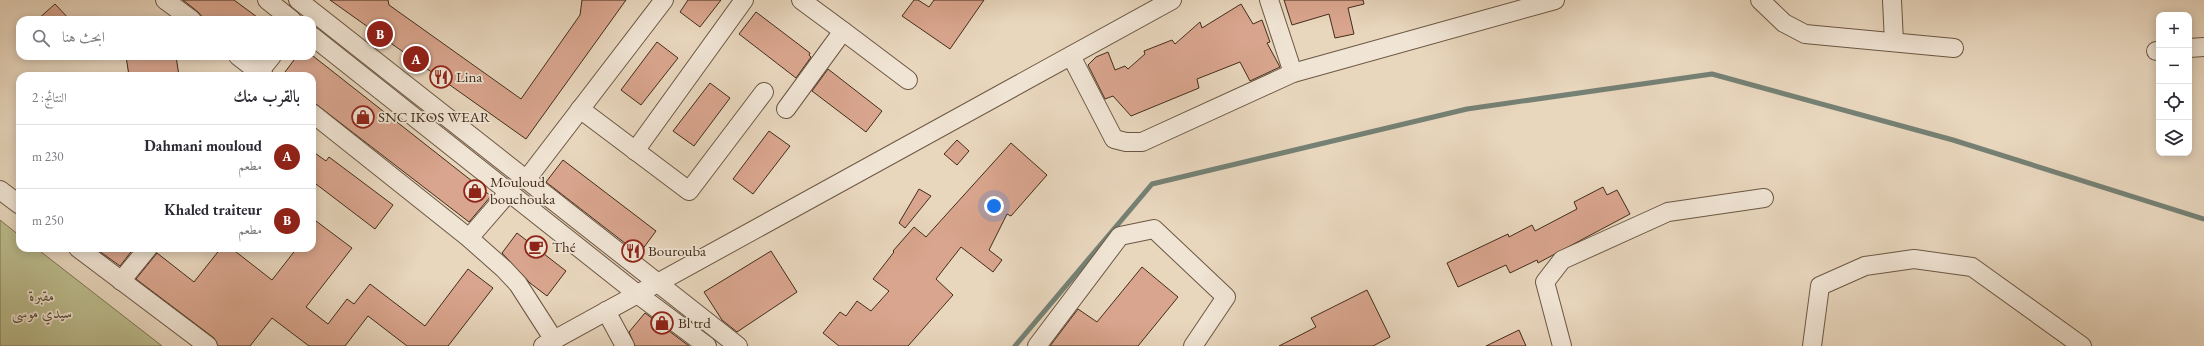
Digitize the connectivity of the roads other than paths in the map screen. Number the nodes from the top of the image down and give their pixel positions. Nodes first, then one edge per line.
1 (166, 0) edge
2 (267, 0) edge
3 (298, 0) edge
4 (664, 0) edge
5 (744, 0) edge
6 (801, 0) edge
7 (1172, 0) edge
8 (1269, 0) edge
9 (1555, 0) edge
10 (1760, 0) edge
11 (1892, 0) edge
12 (313, 11) edge
13 (187, 16) edge
14 (287, 16) edge
15 (842, 30) junction
16 (316, 39) edge
17 (1894, 42) junction
18 (2204, 47) edge
19 (1954, 48) dead end
20 (2192, 48) edge
21 (1070, 56) junction
22 (243, 60) edge
23 (270, 60) edge
24 (259, 72) edge
25 (263, 72) edge
26 (1293, 73) junction
27 (908, 80) dead end
28 (764, 92) dead end
29 (580, 109) junction
30 (786, 109) dead end
31 (316, 116) edge
32 (635, 151) junction
33 (526, 180) junction
34 (0, 190) edge
35 (508, 192) junction
36 (1764, 198) dead end
37 (16, 202) edge
38 (468, 238) junction
39 (83, 252) edge
40 (145, 252) edge
41 (121, 281) junction
42 (658, 284) junction
43 (636, 293) junction
44 (606, 311) junction
45 (548, 343) edge
46 (208, 346) edge
47 (625, 346) edge
48 (707, 346) edge
49 (738, 346) edge
50 (1038, 346) edge
51 (1193, 346) edge
52 (1562, 346) edge
53 (1812, 346) edge
54 (2082, 346) edge

1 - 13 street
2 - 14 street
3 - 12 street
4 - 29 street
5 - 32 street
6 - 15 street
7 - 21 street
8 - 26 street
9 - 26 street
10 - 17 street
11 - 17 street
12 - 33 street
15 - 27 street
15 - 30 street
16 - 35 street
17 - 19 street
18 - 20 street
21 - 26 street
21 - 42 street
22 - 24 street
23 - 25 street
28 - 32 street
29 - 32 street
29 - 33 street
31 - 38 street
33 - 42 street
34 - 37 street
35 - 38 street
35 - 43 street
36 - 52 street
38 - 45 street
39 - 41 street
40 - 41 street
41 - 46 street
42 - 43 street
42 - 49 street
43 - 44 street
43 - 48 street
44 - 45 street
44 - 47 street
50 - 51 street
53 - 54 street

